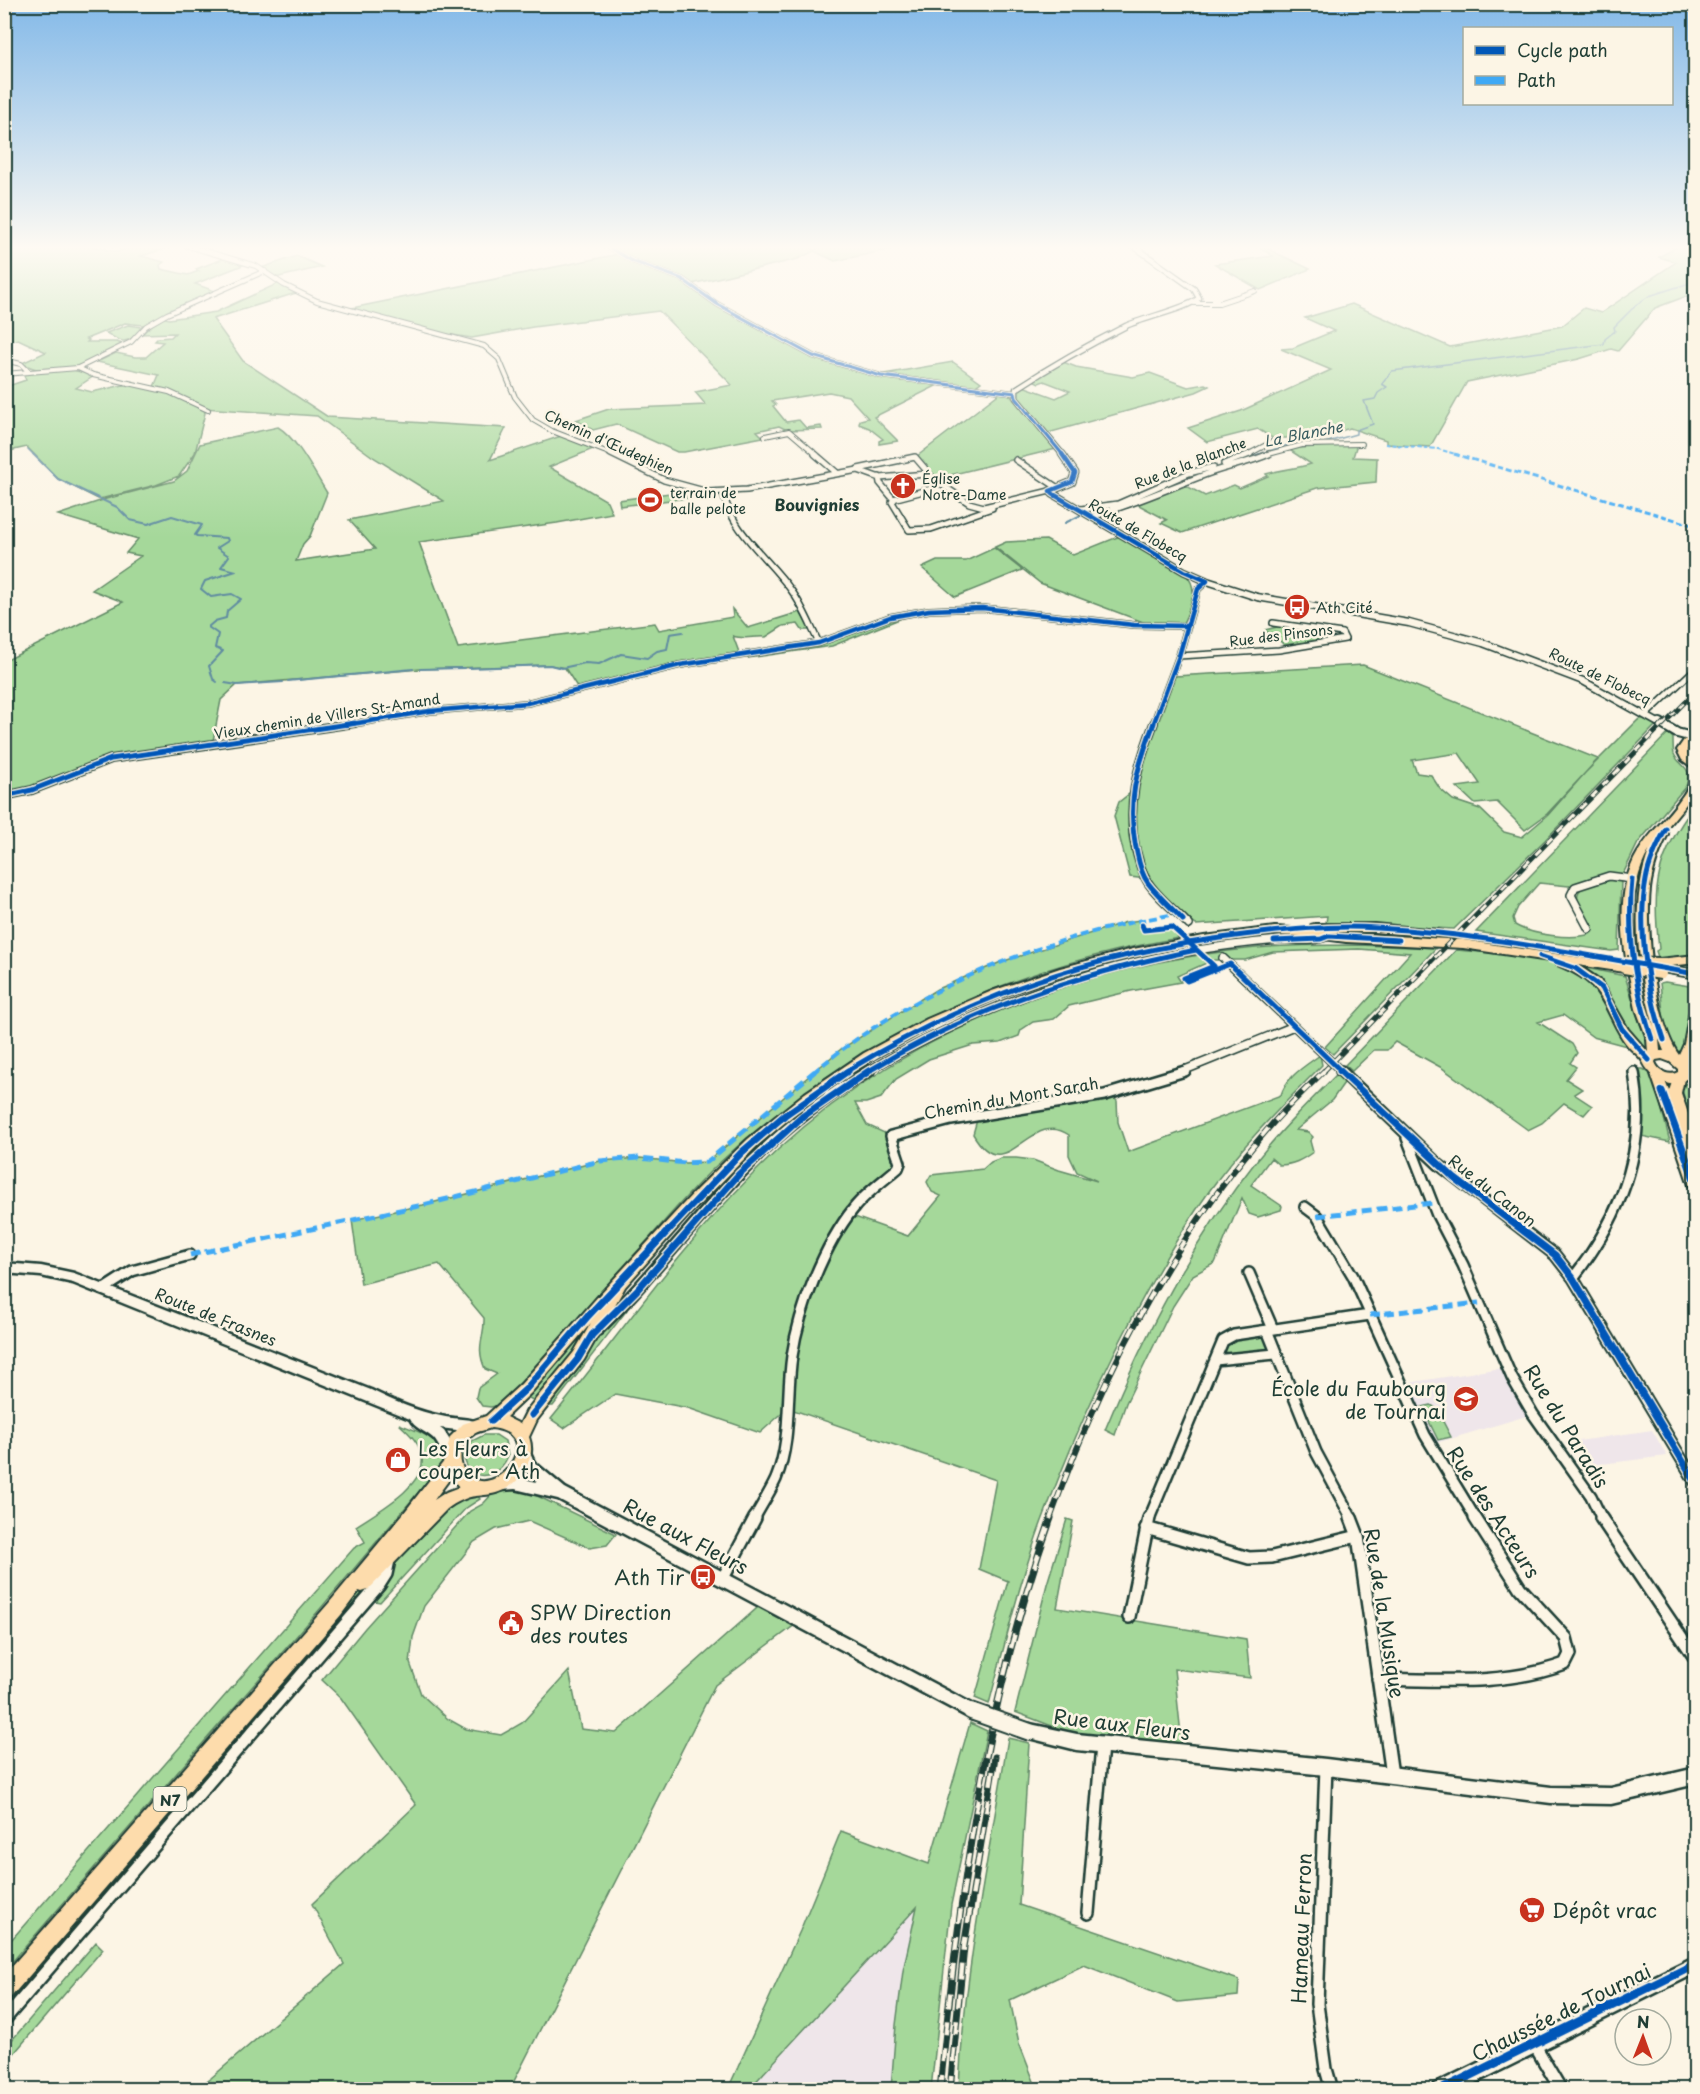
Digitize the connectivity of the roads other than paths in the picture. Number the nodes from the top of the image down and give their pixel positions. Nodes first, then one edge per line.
1 (130, 343) edge
2 (472, 343) edge
3 (788, 343) edge
4 (1096, 343) edge
5 (4, 360) edge
6 (78, 368) junction
7 (28, 371) junction
8 (4, 374) edge
9 (1015, 393) junction
10 (208, 410) dead end
11 (765, 436) dead end
12 (1272, 442) dead end
13 (1362, 444) dead end
14 (1016, 460) dead end
15 (858, 470) junction
16 (837, 473) junction
17 (927, 474) junction
18 (879, 477) junction
19 (1058, 488) junction
20 (931, 489) dead end
21 (1050, 491) junction
22 (723, 492) junction
23 (893, 499) junction
24 (996, 506) junction
25 (1086, 512) junction
26 (1208, 581) junction
27 (1273, 623) dead end
28 (1188, 626) junction
29 (819, 643) junction
30 (1179, 656) junction
31 (1695, 668) edge
32 (1646, 716) junction
33 (1677, 733) junction
34 (1695, 738) edge
35 (1683, 746) junction
36 (1695, 768) edge
37 (1695, 780) edge
38 (1695, 794) edge
39 (4, 796) edge
40 (1632, 879) junction
41 (1189, 925) dead end
42 (1589, 929) dead end
43 (1275, 931) junction
44 (1329, 936) junction
45 (1529, 952) junction
46 (1223, 958) dead end
47 (1695, 959) edge
48 (1623, 965) junction
49 (1660, 968) junction
50 (1695, 974) edge
51 (1695, 980) edge
52 (1695, 1011) edge
53 (1294, 1026) junction
54 (1651, 1058) junction
55 (1684, 1070) edge
56 (1634, 1072) dead end
57 (1657, 1074) junction
58 (1405, 1133) junction
59 (1695, 1158) edge
60 (1695, 1185) edge
61 (1305, 1207) dead end
62 (190, 1255) dead end
63 (4, 1268) edge
64 (1250, 1273) dead end
65 (1573, 1278) junction
66 (622, 1281) junction
67 (104, 1289) junction
68 (1370, 1315) junction
69 (1270, 1330) junction
70 (592, 1335) junction
71 (1275, 1354) junction
72 (1215, 1360) junction
73 (409, 1414) junction
74 (491, 1422) junction
75 (475, 1426) junction
76 (521, 1436) junction
77 (524, 1455) junction
78 (452, 1459) junction
79 (1695, 1483) edge
80 (498, 1484) junction
81 (477, 1488) junction
82 (560, 1493) junction
83 (1146, 1528) junction
84 (1358, 1536) junction
85 (390, 1556) junction
86 (723, 1578) junction
87 (335, 1609) junction
88 (1129, 1617) dead end
89 (1695, 1659) edge
90 (1378, 1679) junction
91 (1102, 1745) junction
92 (1326, 1767) junction
93 (1392, 1776) junction
94 (1695, 1776) edge
95 (1088, 1913) dead end
96 (1695, 1964) edge
97 (4, 1990) edge
98 (4, 2020) edge
99 (1534, 2043) junction
100 (1332, 2090) edge
101 (1441, 2090) edge
102 (1561, 2090) edge

1 - 6 street
2 - 22 street, Chemin d'Œudeghien
3 - 9 street
4 - 9 street
5 - 7 street
6 - 7 street
6 - 10 street
7 - 8 street
9 - 19 street
11 - 16 street
12 - 25 street, Rue de la Blanche
13 - 25 street
14 - 19 street
15 - 16 street, Chemin d'Œudeghien
15 - 17 street, Chemin d'Œudeghien
15 - 18 street
16 - 22 street, Chemin d'Œudeghien
17 - 18 street
17 - 24 street
18 - 23 street
19 - 21 street
20 - 23 street
21 - 24 street
21 - 25 street, Route de Flobecq
22 - 29 street
23 - 24 street
25 - 26 street, Route de Flobecq
26 - 28 street
26 - 32 street, Route de Flobecq
27 - 30 street, Rue des Pinsons
28 - 29 street, Vieux chemin de Villers St-Amand
28 - 30 street
29 - 39 street, Vieux chemin de Villers St-Amand
30 - 41 street
31 - 32 street
32 - 33 street, Route de Flobecq
33 - 34 street, Route de Flobecq
33 - 35 street
34 - 35 main road
35 - 36 main road
37 - 40 main road
38 - 55 main road
40 - 42 street
40 - 54 main road
43 - 44 main road
43 - 48 main road
43 - 66 main road
44 - 45 main road
44 - 70 street
45 - 48 main road
45 - 54 main road
46 - 53 street, Rue du Canon
47 - 49 main road
48 - 49 main road, bridge
49 - 50 main road
49 - 51 main road
52 - 55 main road
53 - 58 street, Rue du Canon
53 - 86 street, Chemin du Mont Sarah
54 - 55 main road
54 - 57 main road
55 - 57 main road
55 - 59 main road
56 - 65 street
57 - 60 main road
58 - 65 street, Rue du Canon
58 - 89 street, Rue du Paradis
61 - 68 street, Rue des Acteurs
62 - 67 street
63 - 67 main road, Route de Frasnes
64 - 69 street, Rue de la Musique
65 - 79 street, Rue du Canon
66 - 70 main road
66 - 74 main road
67 - 73 main road, Route de Frasnes
68 - 69 street
68 - 90 street, Rue des Acteurs
69 - 71 street, Rue de la Musique
69 - 72 street
70 - 76 main road
71 - 72 street
71 - 84 street, Rue de la Musique
72 - 83 street
73 - 75 main road, Route de Frasnes
73 - 78 main road, Route de Frasnes
74 - 75 main road
74 - 76 main road
75 - 78 main road
76 - 77 main road
77 - 80 main road
77 - 82 main road, Rue aux Fleurs
78 - 81 main road
78 - 87 main road, N7
80 - 81 main road
80 - 82 main road, Rue aux Fleurs
81 - 85 main road, N7
82 - 86 main road, Rue aux Fleurs
83 - 84 street
83 - 88 street
84 - 90 street, Rue de la Musique
85 - 87 main road, N7
85 - 98 street
86 - 91 main road, Rue aux Fleurs, bridge
87 - 97 main road, N7
90 - 93 street, Rue de la Musique
91 - 92 main road, Rue aux Fleurs
91 - 95 street
92 - 93 main road, Rue aux Fleurs
92 - 100 street, Hameau Ferron
93 - 94 main road, Rue aux Fleurs
96 - 99 main road, Chaussée de Tournai
99 - 101 main road, Chaussée de Tournai
99 - 102 street

